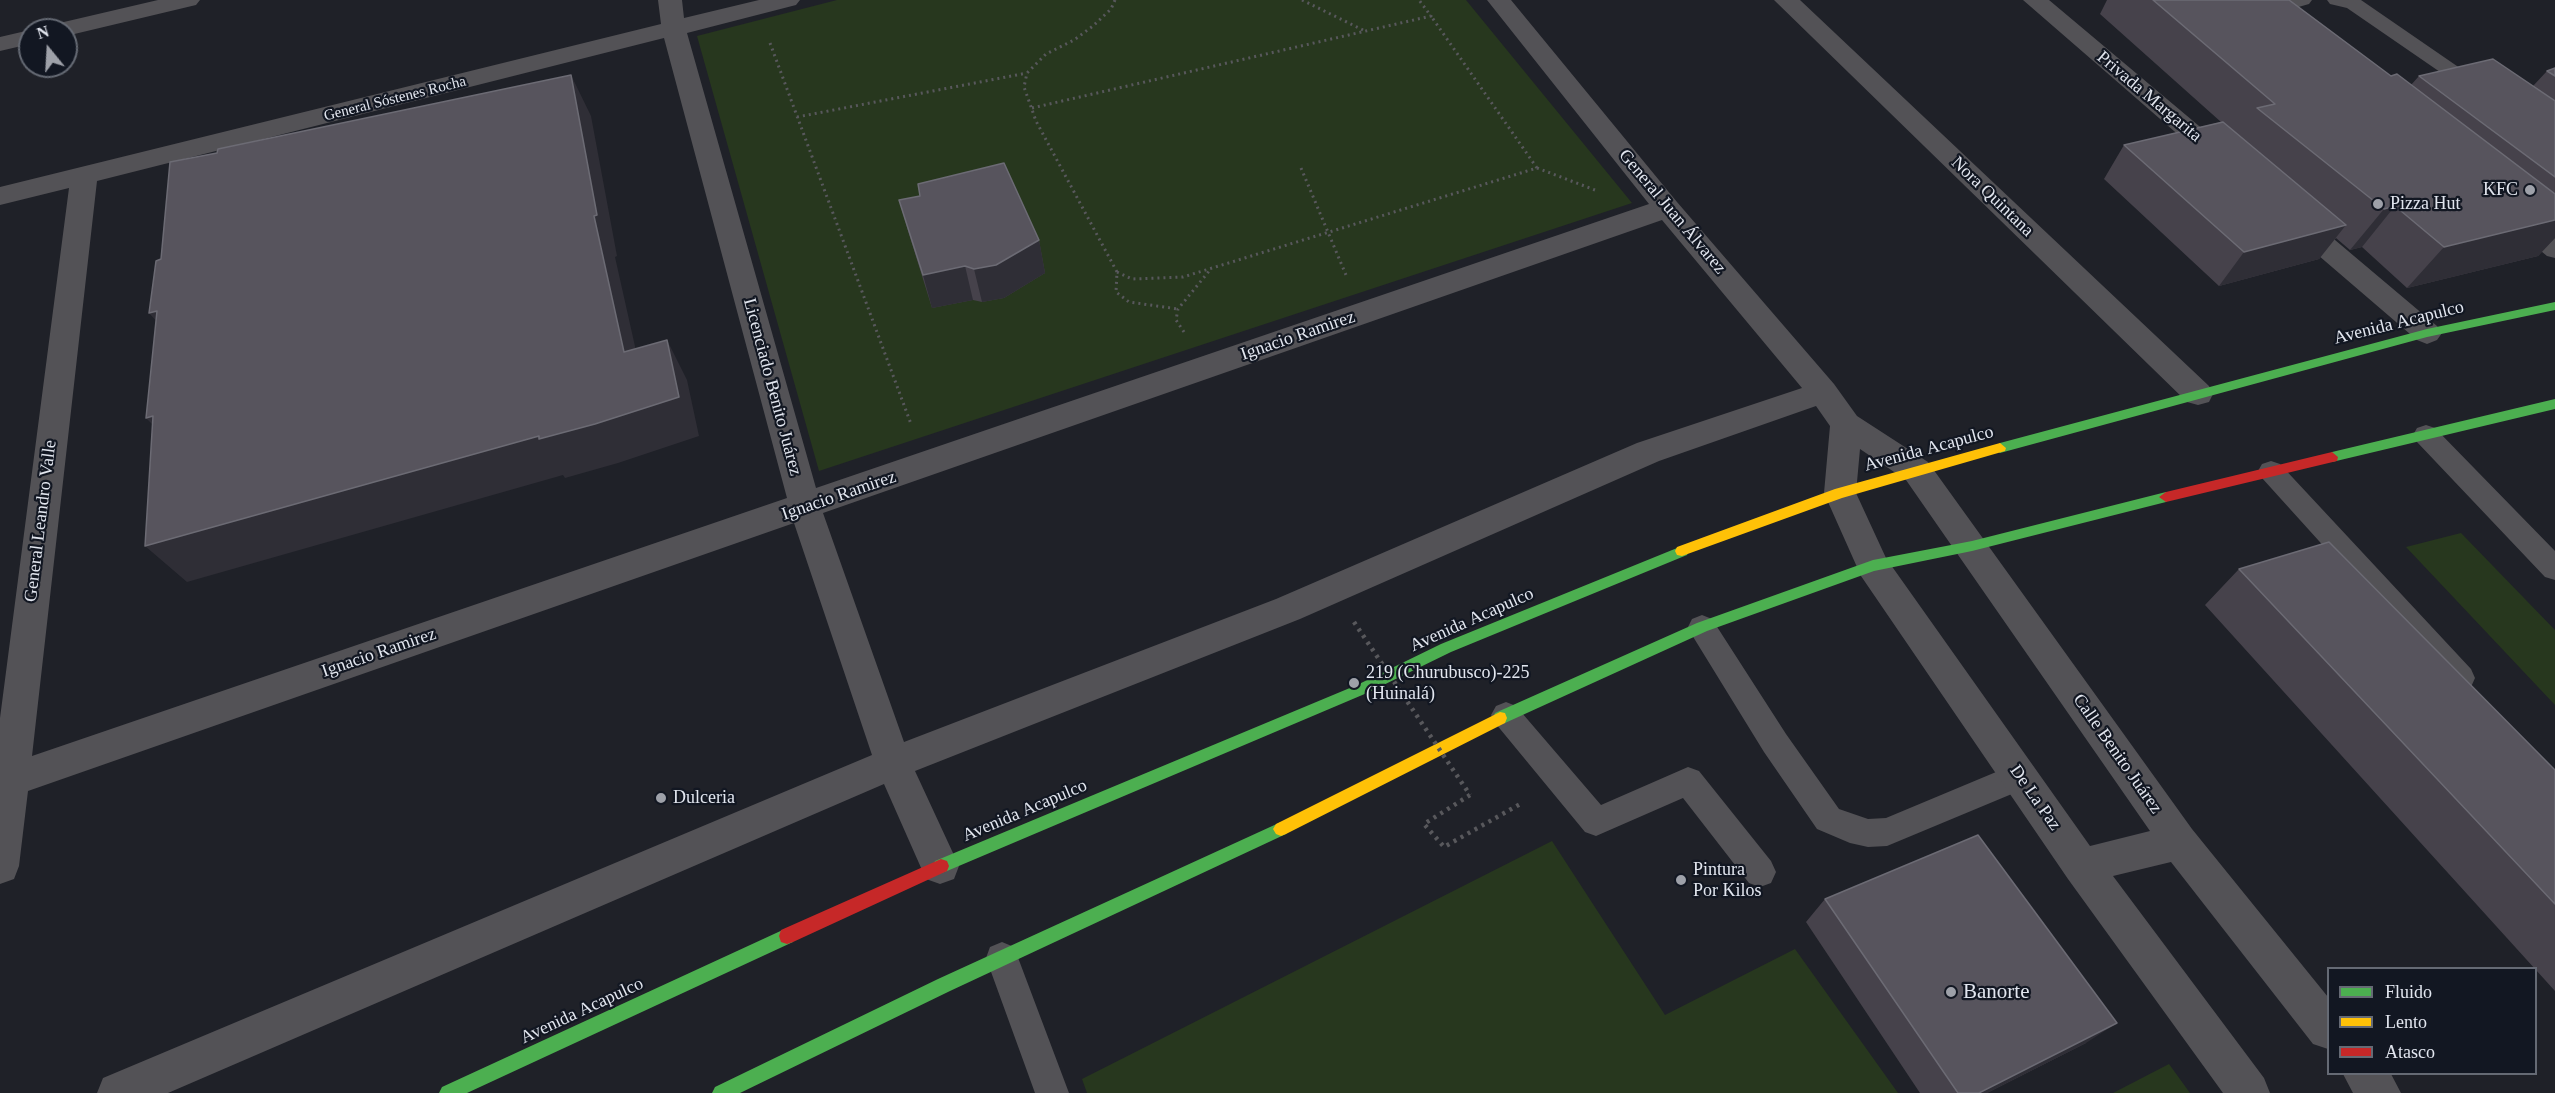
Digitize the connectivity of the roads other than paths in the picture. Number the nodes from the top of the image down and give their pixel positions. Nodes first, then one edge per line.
1 (188, 0) edge
2 (670, 0) edge
3 (789, 0) edge
4 (1499, 0) edge
5 (1786, 0) edge
6 (2035, 0) edge
7 (2302, 0) edge
8 (2337, 0) edge
9 (78, 26) edge
10 (674, 30) junction
11 (2285, 39) edge
12 (18, 40) edge
13 (0, 44) edge
14 (2462, 79) junction
15 (2440, 83) edge
16 (2497, 102) edge
17 (2236, 170) edge
18 (84, 177) junction
19 (0, 196) edge
20 (2272, 201) edge
21 (1667, 208) junction
22 (2500, 208) edge
23 (2555, 250) edge
24 (2555, 306) edge
25 (2427, 333) junction
26 (1823, 392) junction
27 (2198, 394) junction
28 (2555, 404) edge
29 (1846, 424) junction
30 (2426, 435) junction
31 (1917, 471) junction
32 (2271, 471) junction
33 (1840, 492) junction
34 (805, 507) junction
35 (1972, 546) junction
36 (1873, 566) junction
37 (2555, 569) edge
38 (1702, 627) junction
39 (2476, 694) edge
40 (1506, 716) junction
41 (893, 763) junction
42 (2020, 776) junction
43 (10, 780) junction
44 (2179, 842) junction
45 (0, 866) edge
46 (940, 866) junction
47 (2082, 866) junction
48 (1760, 872) dead end
49 (1002, 958) junction
50 (2327, 1028) edge
51 (2365, 1075) edge
52 (738, 1088) edge
53 (118, 1093) edge
54 (448, 1093) edge
55 (1052, 1093) edge
56 (2249, 1093) edge
57 (2380, 1093) edge

1 - 9 street
2 - 10 street, Licenciado Benito Juárez
3 - 10 street, General Sóstenes Rocha
4 - 21 street, General Juan Álvarez
5 - 27 street, Nora Quintana
6 - 17 street, Privada Margarita
7 - 11 lane
8 - 14 lane
10 - 18 street, General Sóstenes Rocha
10 - 34 street, Licenciado Benito Juárez
12 - 13 street
14 - 15 lane
14 - 16 lane
18 - 19 street, General Sóstenes Rocha
18 - 43 street, General Leandro Valle
20 - 25 street
21 - 26 street, General Juan Álvarez
21 - 34 street, Ignacio Ramirez
22 - 23 lane
24 - 25 main road, Avenida Acapulco
25 - 27 main road, Avenida Acapulco
26 - 29 street, General Juan Álvarez
26 - 41 street
27 - 31 main road, Avenida Acapulco
28 - 30 main road
29 - 31 street, General Juan Álvarez
29 - 33 street
30 - 32 main road
30 - 37 lane
31 - 33 main road, Avenida Acapulco
31 - 35 street, Calle Benito Juárez
32 - 35 main road
32 - 39 lane
33 - 36 street, De La Paz
33 - 46 main road, Avenida Acapulco
34 - 41 street, Licenciado Benito Juárez
34 - 43 street, Ignacio Ramirez
35 - 36 main road
35 - 44 street, Calle Benito Juárez
36 - 38 main road
36 - 42 street, De La Paz
38 - 40 main road
38 - 42 lane
40 - 48 lane
40 - 49 main road
41 - 46 street, Licenciado Benito Juárez
41 - 53 street
42 - 47 street, De La Paz
43 - 45 street, General Leandro Valle
44 - 47 street
44 - 50 street, Calle Benito Juárez
46 - 54 main road, Avenida Acapulco
47 - 56 street, De La Paz
49 - 52 main road
49 - 55 lane
51 - 57 street

